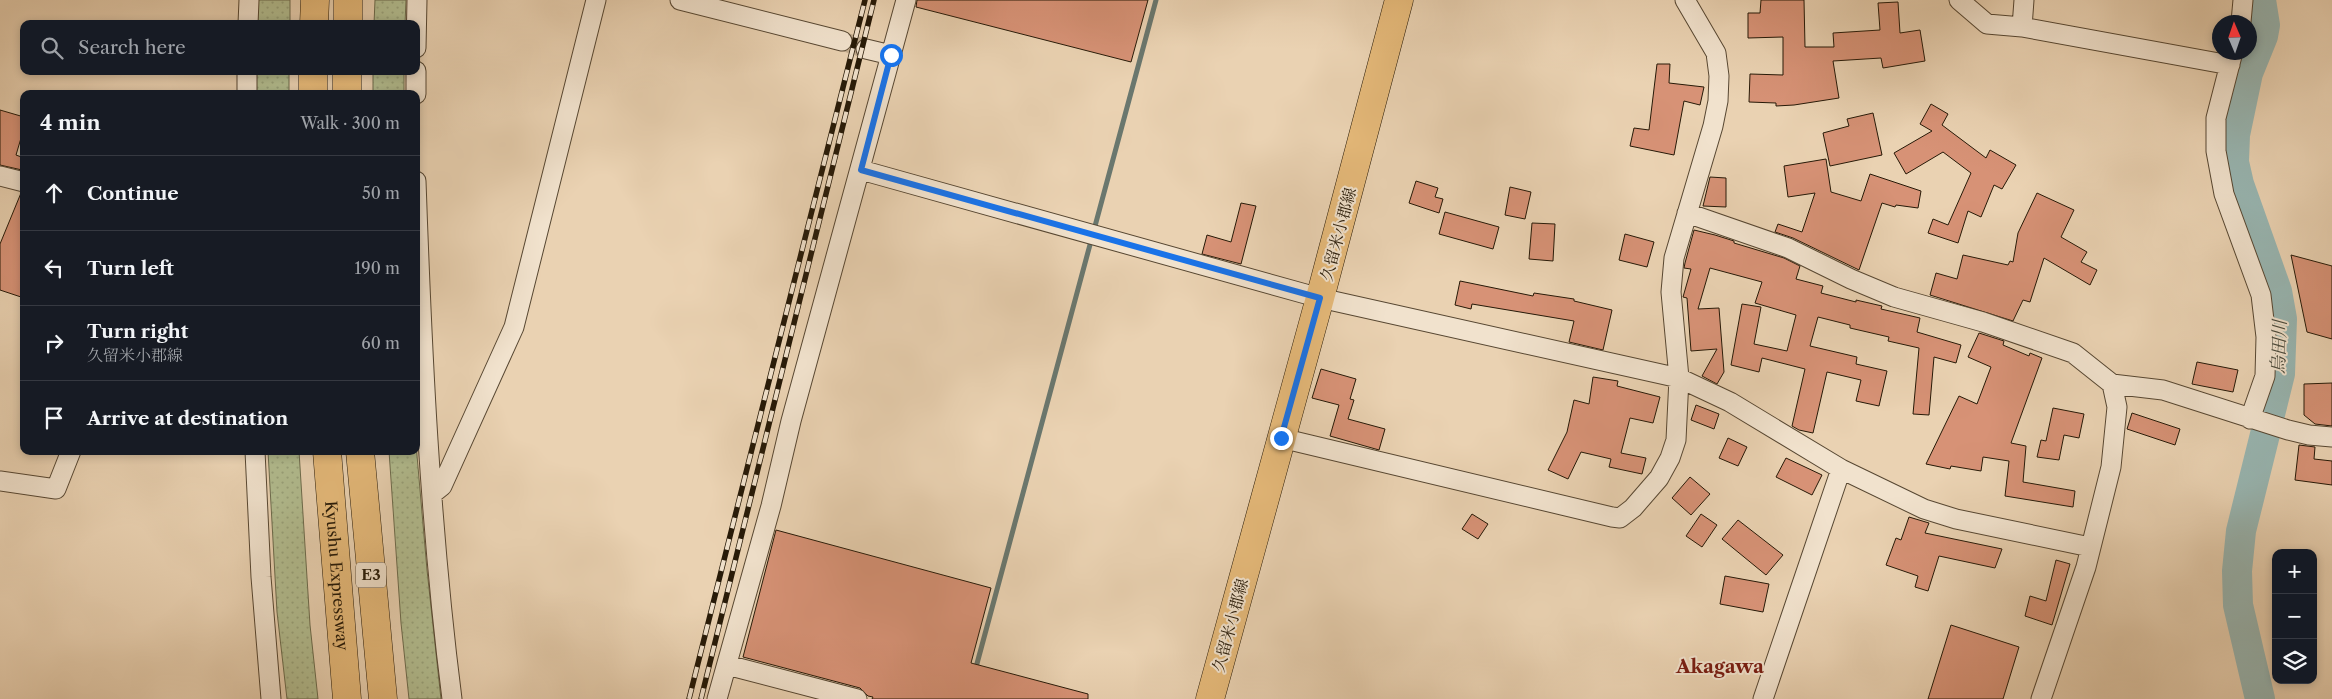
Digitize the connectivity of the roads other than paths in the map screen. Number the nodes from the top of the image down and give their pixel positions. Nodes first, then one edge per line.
1 (249, 0) edge
2 (315, 0) edge
3 (348, 0) edge
4 (417, 0) edge
5 (596, 0) edge
6 (680, 0) edge
7 (906, 0) edge
8 (1399, 0) edge
9 (1685, 0) edge
10 (1958, 0) edge
11 (2024, 0) edge
12 (2243, 0) edge
13 (2242, 15) edge
14 (248, 20) edge
15 (314, 20) edge
16 (348, 20) edge
17 (417, 20) edge
18 (2022, 27) junction
19 (842, 41) tunnel mouth
20 (866, 49) tunnel mouth
21 (891, 55) junction
22 (2212, 56) edge
23 (2232, 60) edge
24 (247, 75) edge
25 (313, 75) edge
26 (347, 75) edge
27 (416, 75) edge
28 (247, 90) edge
29 (313, 90) edge
30 (347, 90) edge
31 (416, 90) edge
32 (861, 170) junction
33 (0, 176) edge
34 (20, 181) edge
35 (1687, 213) junction
36 (1320, 298) junction
37 (420, 345) edge
38 (1679, 378) junction
39 (2112, 384) junction
40 (2255, 420) junction
41 (2332, 437) edge
42 (1281, 438) junction
43 (69, 455) edge
44 (254, 455) edge
45 (327, 455) edge
46 (360, 455) edge
47 (1841, 469) junction
48 (0, 481) edge
49 (432, 494) junction
50 (2090, 547) junction
51 (727, 665) junction
52 (271, 699) edge
53 (347, 699) edge
54 (383, 699) edge
55 (452, 699) edge
56 (717, 699) edge
57 (857, 699) edge
58 (1210, 699) edge
59 (1763, 699) edge
60 (2042, 699) edge

1 - 14 street
2 - 15 main road
3 - 16 main road
4 - 17 street
5 - 49 street
6 - 19 street
7 - 21 street
8 - 36 main road, 久留米小郡線
9 - 35 street
10 - 18 street
11 - 18 street
12 - 13 street
18 - 22 street
20 - 21 street
21 - 32 street
23 - 40 street
24 - 28 street
25 - 29 main road
26 - 30 main road
27 - 31 street
32 - 36 street
32 - 51 street
33 - 34 street
35 - 38 street
35 - 39 street
36 - 38 street
36 - 42 main road, 久留米小郡線
37 - 49 street
38 - 42 street
38 - 47 street
39 - 40 street
39 - 50 street
40 - 41 street
42 - 58 main road, 久留米小郡線
43 - 48 street
44 - 52 street
45 - 53 main road, Kyushu Expressway / E3
46 - 54 main road, Kyushu Expressway / E3
47 - 50 street
47 - 59 street
49 - 55 street
50 - 60 street
51 - 56 street
51 - 57 street

